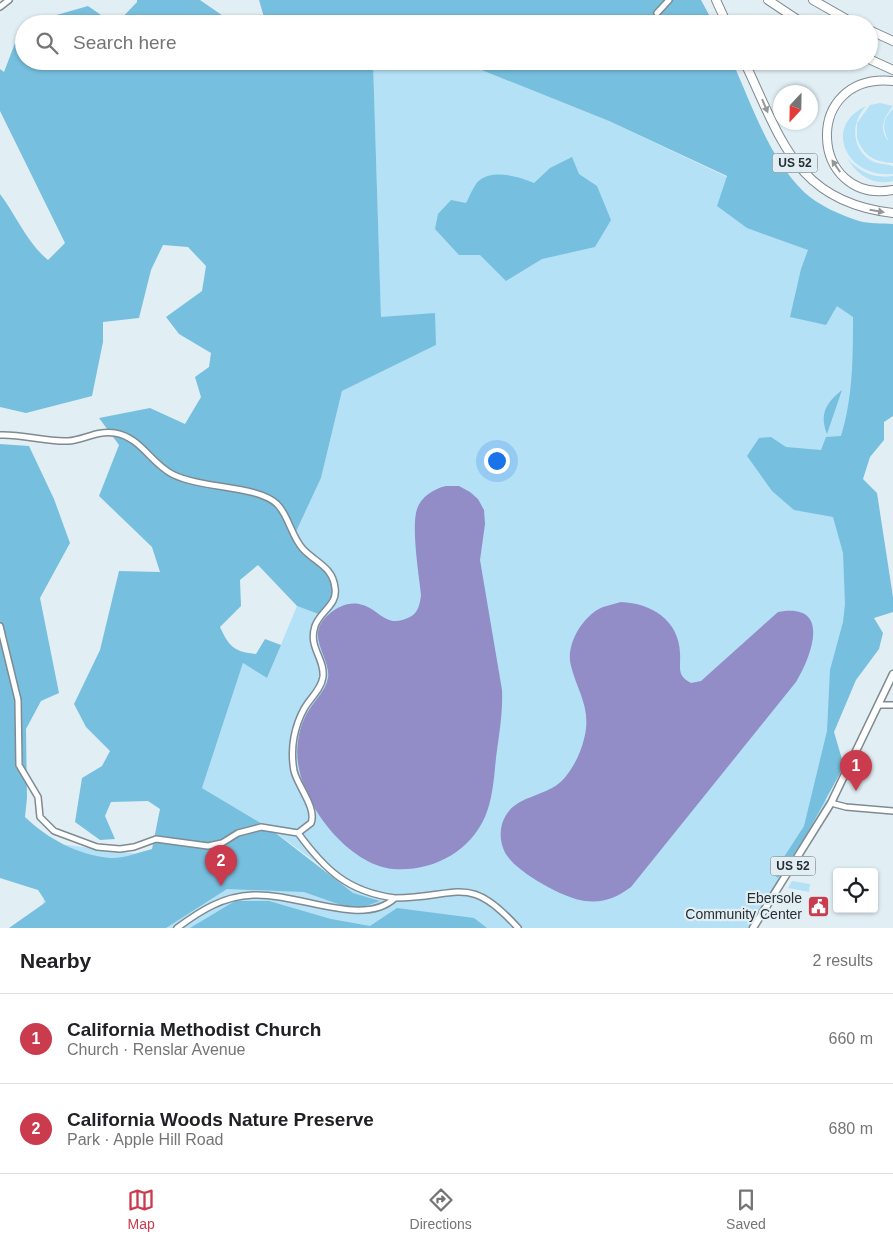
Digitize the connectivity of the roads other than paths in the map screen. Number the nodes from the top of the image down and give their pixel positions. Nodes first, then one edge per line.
1 (8, 0) edge
2 (669, 0) edge
3 (716, 0) edge
4 (768, 0) edge
5 (813, 0) edge
6 (0, 6) edge
7 (657, 13) dead end
8 (724, 15) edge
9 (790, 15) edge
10 (840, 15) edge
11 (878, 34) edge
12 (893, 41) edge
13 (878, 63) edge
14 (748, 70) edge
15 (893, 70) edge
16 (893, 81) edge
17 (893, 190) edge
18 (893, 213) edge
19 (0, 435) edge
20 (0, 626) edge
21 (893, 674) edge
22 (878, 705) junction
23 (893, 705) edge
24 (831, 803) junction
25 (893, 810) edge
26 (298, 834) junction
27 (395, 898) junction
28 (379, 914) dead end
29 (349, 917) dead end
30 (177, 928) edge
31 (518, 928) edge
32 (753, 928) edge

1 - 6 street
2 - 7 street
3 - 8 highway
4 - 9 highway
5 - 10 highway
11 - 12 highway
13 - 15 highway
14 -> 18 highway, US 52
17 -> 16 highway
19 - 26 street
20 - 26 street
21 - 22 main road, US 52
22 - 23 street
22 - 24 main road, US 52
24 - 25 street
24 - 32 main road, US 52
26 - 27 street
27 - 28 street
27 - 31 street
29 - 30 street

